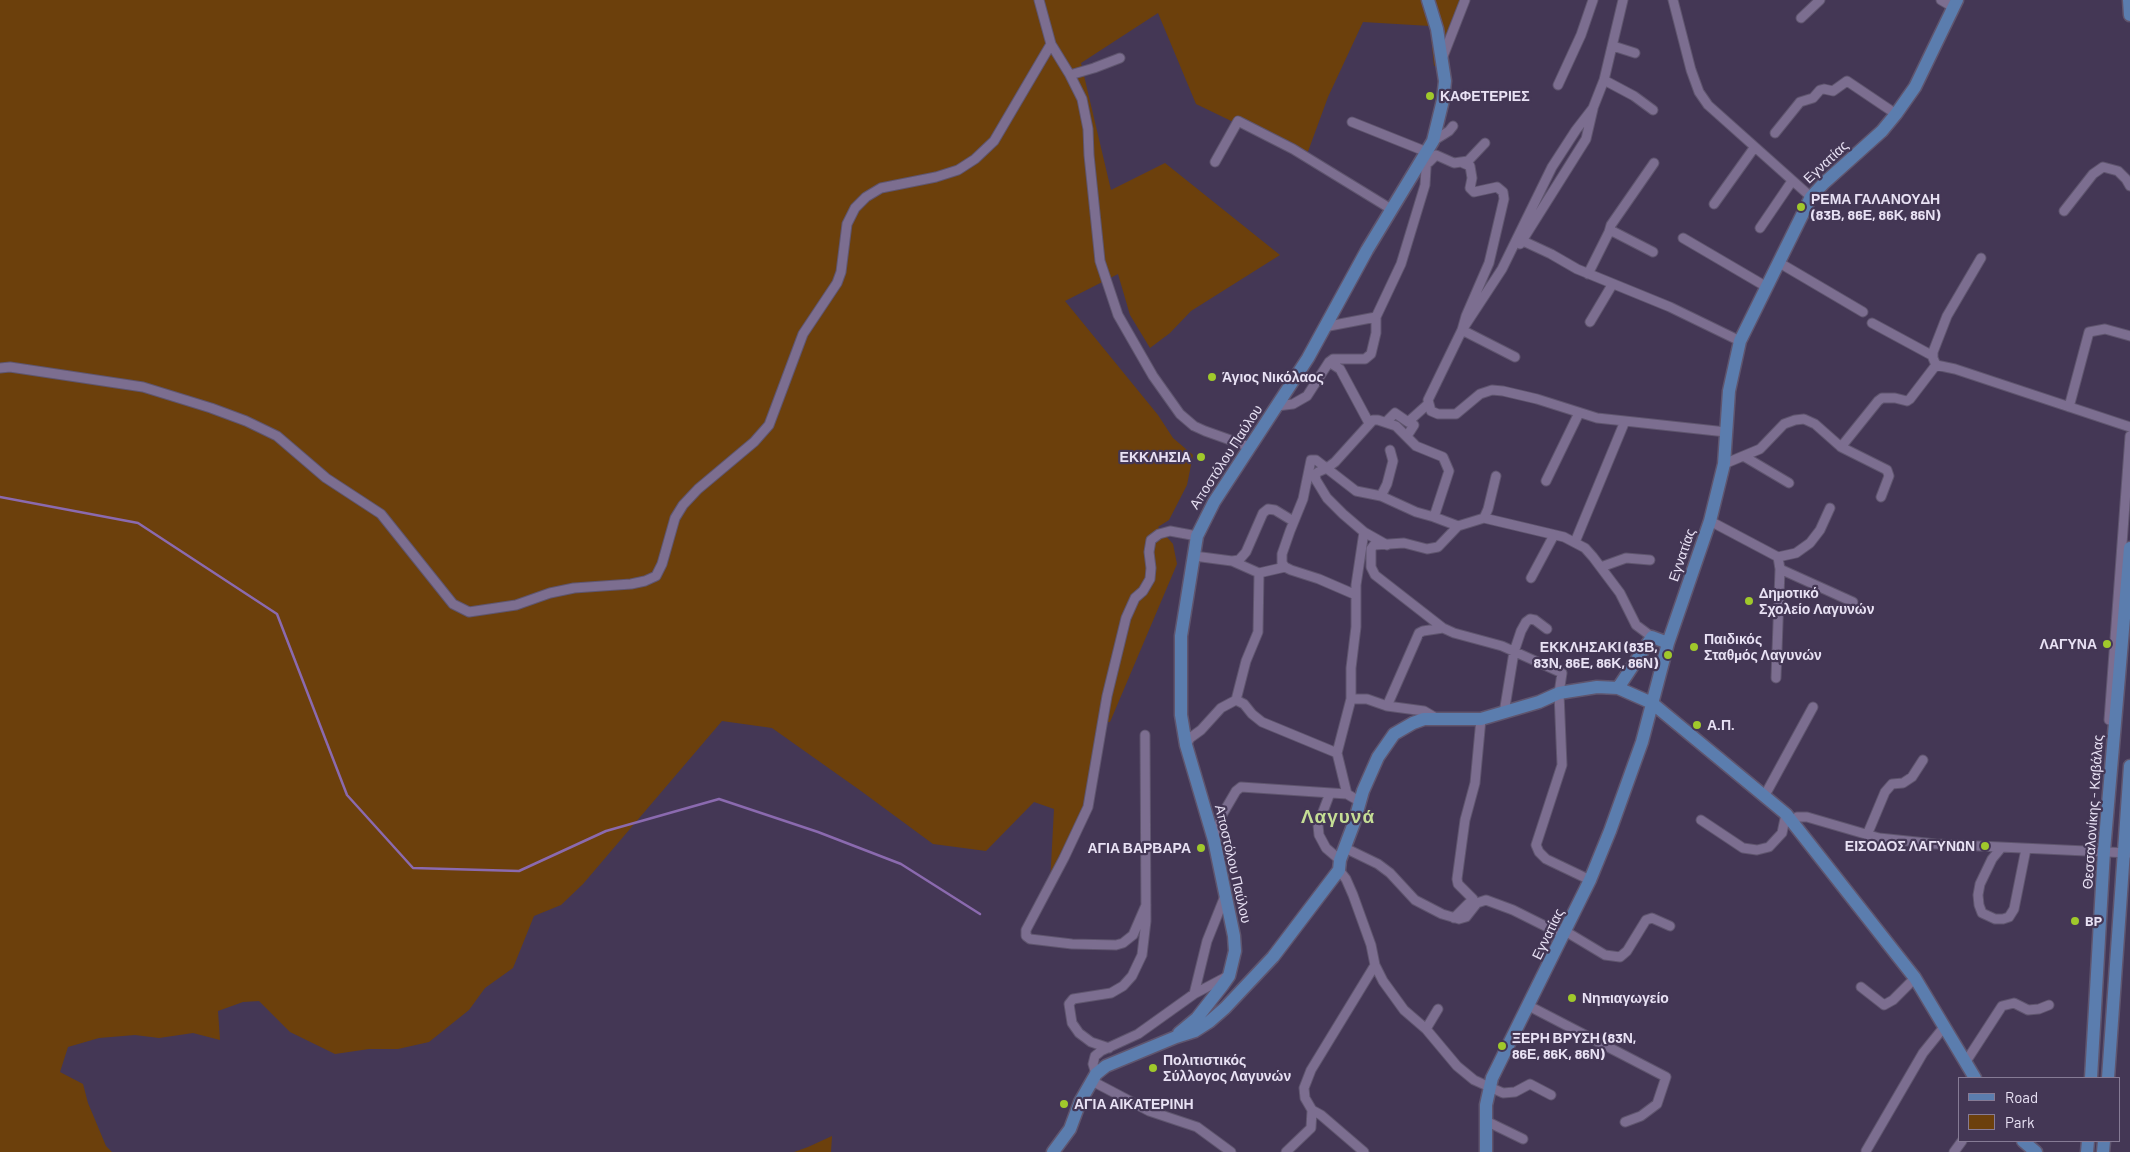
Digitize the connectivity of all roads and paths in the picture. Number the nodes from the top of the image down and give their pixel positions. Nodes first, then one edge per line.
1 (1039, 0) edge
2 (1428, 0) edge
3 (1465, 0) edge
4 (1593, 0) edge
5 (1623, 0) edge
6 (1674, 0) edge
7 (1820, 0) edge
8 (1941, 0) edge
9 (2129, 0) edge
10 (1955, 4) edge
11 (2130, 15) edge
12 (1801, 18) dead end
13 (1051, 44) junction
14 (1613, 46) junction
15 (1635, 53) dead end
16 (1120, 58) dead end
17 (1442, 59) junction
18 (1070, 75) junction
19 (1604, 80) junction
20 (1558, 85) dead end
21 (1593, 108) junction
22 (1653, 110) dead end
23 (1896, 114) junction
24 (1352, 122) dead end
25 (1453, 126) dead end
26 (1775, 133) dead end
27 (1485, 143) dead end
28 (1754, 148) junction
29 (1426, 156) junction
30 (1215, 162) dead end
31 (1463, 163) junction
32 (1654, 163) dead end
33 (1792, 181) junction
34 (2130, 186) edge
35 (1811, 196) junction
36 (1714, 204) dead end
37 (1391, 208) junction
38 (2064, 211) dead end
39 (1760, 228) dead end
40 (1609, 232) junction
41 (1683, 238) dead end
42 (1523, 241) junction
43 (1652, 252) dead end
44 (1511, 253) junction
45 (1981, 258) dead end
46 (1778, 262) junction
47 (1588, 274) junction
48 (1612, 285) junction
49 (1765, 286) junction
50 (1862, 312) dead end
51 (1376, 317) junction
52 (1590, 322) dead end
53 (1872, 323) dead end
54 (1324, 327) junction
55 (1462, 330) junction
56 (2130, 336) edge
57 (1740, 341) junction
58 (1515, 356) dead end
59 (1933, 356) junction
60 (1329, 362) junction
61 (1936, 365) junction
62 (0, 368) edge
63 (1428, 404) junction
64 (1277, 406) junction
65 (2069, 407) junction
66 (1579, 412) junction
67 (1386, 422) junction
68 (1408, 422) junction
69 (1625, 422) junction
70 (1369, 423) junction
71 (2130, 427) edge
72 (1726, 432) junction
73 (1407, 436) junction
74 (2130, 436) edge
75 (1250, 447) junction
76 (1840, 448) junction
77 (1390, 450) dead end
78 (1745, 457) junction
79 (1724, 464) junction
80 (1327, 468) junction
81 (1496, 476) dead end
82 (1546, 481) dead end
83 (1789, 482) dead end
84 (1380, 496) junction
85 (1881, 497) dead end
86 (1830, 508) dead end
87 (1434, 517) junction
88 (1484, 518) junction
89 (1293, 521) junction
90 (1710, 521) junction
91 (1458, 526) junction
92 (1364, 532) junction
93 (1554, 535) junction
94 (1197, 536) junction
95 (1575, 542) junction
96 (1387, 545) junction
97 (2130, 548) edge
98 (1194, 556) junction
99 (1778, 558) junction
100 (1650, 560) dead end
101 (1232, 561) junction
102 (1285, 567) junction
103 (1601, 567) junction
104 (1358, 569) junction
105 (1780, 569) junction
106 (1259, 573) junction
107 (1375, 575) junction
108 (1531, 578) dead end
109 (1356, 595) junction
110 (1853, 602) dead end
111 (1443, 628) junction
112 (1547, 629) dead end
113 (1652, 637) junction
114 (1668, 643) junction
115 (1514, 652) junction
116 (1776, 678) dead end
117 (1618, 688) junction
118 (1559, 693) junction
119 (1351, 699) junction
120 (1236, 700) junction
121 (1652, 703) junction
122 (1387, 706) junction
123 (1813, 707) dead end
124 (1504, 713) junction
125 (1436, 718) junction
126 (1481, 719) junction
127 (1145, 736) dead end
128 (1186, 745) junction
129 (1337, 753) junction
130 (1923, 760) dead end
131 (2130, 766) edge
132 (1330, 793) junction
133 (1347, 794) junction
134 (1765, 795) junction
135 (1360, 801) junction
136 (1789, 817) junction
137 (1701, 820) dead end
138 (1867, 835) junction
139 (1214, 840) junction
140 (2000, 848) junction
141 (2026, 849) junction
142 (2102, 851) junction
143 (2127, 852) edge
144 (1341, 859) junction
145 (1590, 880) junction
146 (1225, 896) junction
147 (1475, 901) junction
148 (1146, 905) junction
149 (1670, 926) dead end
150 (1564, 933) junction
151 (1375, 965) junction
152 (1229, 976) junction
153 (1915, 978) junction
154 (1861, 987) dead end
155 (1194, 994) junction
156 (2049, 1005) dead end
157 (1530, 1006) junction
158 (1438, 1009) dead end
159 (1944, 1027) junction
160 (1426, 1029) junction
161 (1176, 1036) junction
162 (1109, 1048) junction
163 (1966, 1063) junction
164 (1094, 1077) junction
165 (1974, 1077) edge
166 (2091, 1077) edge
167 (2108, 1077) edge
168 (1490, 1086) junction
169 (1551, 1095) dead end
170 (1312, 1110) junction
171 (1486, 1121) junction
172 (1626, 1122) dead end
173 (1523, 1139) dead end
174 (2023, 1142) edge
175 (1866, 1151) dead end
176 (1053, 1152) edge
177 (1231, 1152) edge
178 (1286, 1152) edge
179 (1364, 1152) edge
180 (1486, 1152) edge
181 (2036, 1152) edge

1 - 13 street
2 - 17 street, Αποστόλου Παύλου
3 - 17 street
4 - 20 street
5 - 14 street
6 - 28 street
7 - 12 street
8 - 10 street
9 - 11 street
10 - 23 street, Εγνατίας
13 - 18 street
13 - 62 street
14 - 15 street
14 - 19 street
16 - 18 street
17 - 29 street, Αποστόλου Παύλου
18 - 75 street
19 - 21 street
19 - 22 street
21 - 42 street
21 - 44 street
23 - 26 street
23 - 35 street, Εγνατίας
24 - 29 street
25 - 29 street
27 - 31 street
28 - 33 street
28 - 36 street
29 - 31 street
29 - 37 street, Αποστόλου Παύλου
29 - 51 street
30 - 37 street
31 - 55 street
32 - 40 street
33 - 35 street
33 - 39 street
34 - 38 street
35 - 46 street, Εγνατίας
37 - 54 street, Αποστόλου Παύλου
40 - 43 street
40 - 47 street
41 - 49 street
42 - 44 street
42 - 47 street
44 - 55 street
45 - 59 street
46 - 49 street, Εγνατίας
46 - 50 street
47 - 48 street
48 - 52 street
48 - 57 street
49 - 57 street, Εγνατίας
51 - 54 street
51 - 60 street
53 - 59 street
54 - 64 street, Αποστόλου Παύλου
55 - 58 street
55 - 63 street
56 - 65 street
57 - 72 street, Εγνατίας
59 - 61 street
60 - 64 street
60 - 70 street
61 - 65 street
61 - 76 street
63 - 66 street
63 - 68 street
64 - 75 street, Αποστόλου Παύλου
65 - 71 street
66 - 69 street
66 - 82 street
67 - 68 street
67 - 70 street
67 - 73 street
68 - 73 street
69 - 72 street
69 - 95 street
70 - 80 street
72 - 79 street, Εγνατίας
73 - 87 street
74 - 142 street
75 - 94 street, Αποστόλου Παύλου
76 - 78 street
76 - 85 street
77 - 84 street
78 - 79 street
78 - 83 street
79 - 90 street, Εγνατίας
80 - 84 street
80 - 89 street
80 - 92 street
81 - 88 street
84 - 87 street
86 - 99 street
87 - 91 street
88 - 91 street
88 - 93 street
89 - 101 street
89 - 102 street
90 - 99 street
90 - 114 street, Εγνατίας
91 - 96 street
92 - 96 street
92 - 104 street
93 - 95 street
93 - 108 street
94 - 98 street, Αποστόλου Παύλου
94 - 148 street
95 - 103 street
96 - 107 street
97 - 142 street, Θεσσαλονίκης - Καβάλας
98 - 101 street
98 - 128 street, Αποστόλου Παύλου
99 - 105 street
100 - 103 street
101 - 106 street
102 - 106 street
102 - 109 street
103 - 113 street
104 - 107 street
104 - 109 street
105 - 110 street
105 - 116 street
106 - 120 street
107 - 111 street
109 - 119 street
111 - 115 street
111 - 122 street
112 - 115 street
113 - 114 street
113 - 117 street
114 - 121 street, Εγνατίας
115 - 118 street
115 - 124 street
117 - 118 street
117 - 121 street
118 - 124 street
118 - 145 street
119 - 122 street
119 - 129 street
120 - 128 street
120 - 129 street
121 - 134 street
121 - 145 street, Εγνατίας
122 - 125 street
123 - 134 street
124 - 126 street
125 - 126 street
125 - 135 street
126 - 147 street
127 - 148 street
128 - 139 street, Αποστόλου Παύλου
129 - 133 street
130 - 138 street
131 - 143 street
132 - 133 street
132 - 139 street
132 - 144 street
133 - 135 street
134 - 136 street
135 - 144 street
136 - 137 street
136 - 138 street
136 - 153 street
138 - 140 street
139 - 146 street, Αποστόλου Παύλου
140 - 141 street
140 - 141 street
141 - 142 street
142 - 143 street
142 - 166 street, Θεσσαλονίκης - Καβάλας
143 - 167 street
144 - 147 street
144 - 151 street
144 - 161 street
145 - 150 street, Εγνατίας
146 - 152 street, Αποστόλου Παύλου
146 - 155 street
147 - 150 street
148 - 162 street
149 - 150 street
150 - 157 street, Εγνατίας
151 - 160 street
151 - 170 street
152 - 155 street
152 - 161 street, Αποστόλου Παύλου
153 - 154 street
153 - 159 street
155 - 162 street
156 - 163 street
157 - 168 street, Εγνατίας
157 - 172 street
158 - 160 street
159 - 163 street
159 - 175 street
160 - 168 street
161 - 164 street
162 - 164 street
163 - 165 street
164 - 176 street
164 - 177 street
168 - 169 street
168 - 171 street, Εγνατίας
170 - 178 street
170 - 179 street
171 - 173 street
171 - 180 street, Εγνατίας
174 - 181 street

